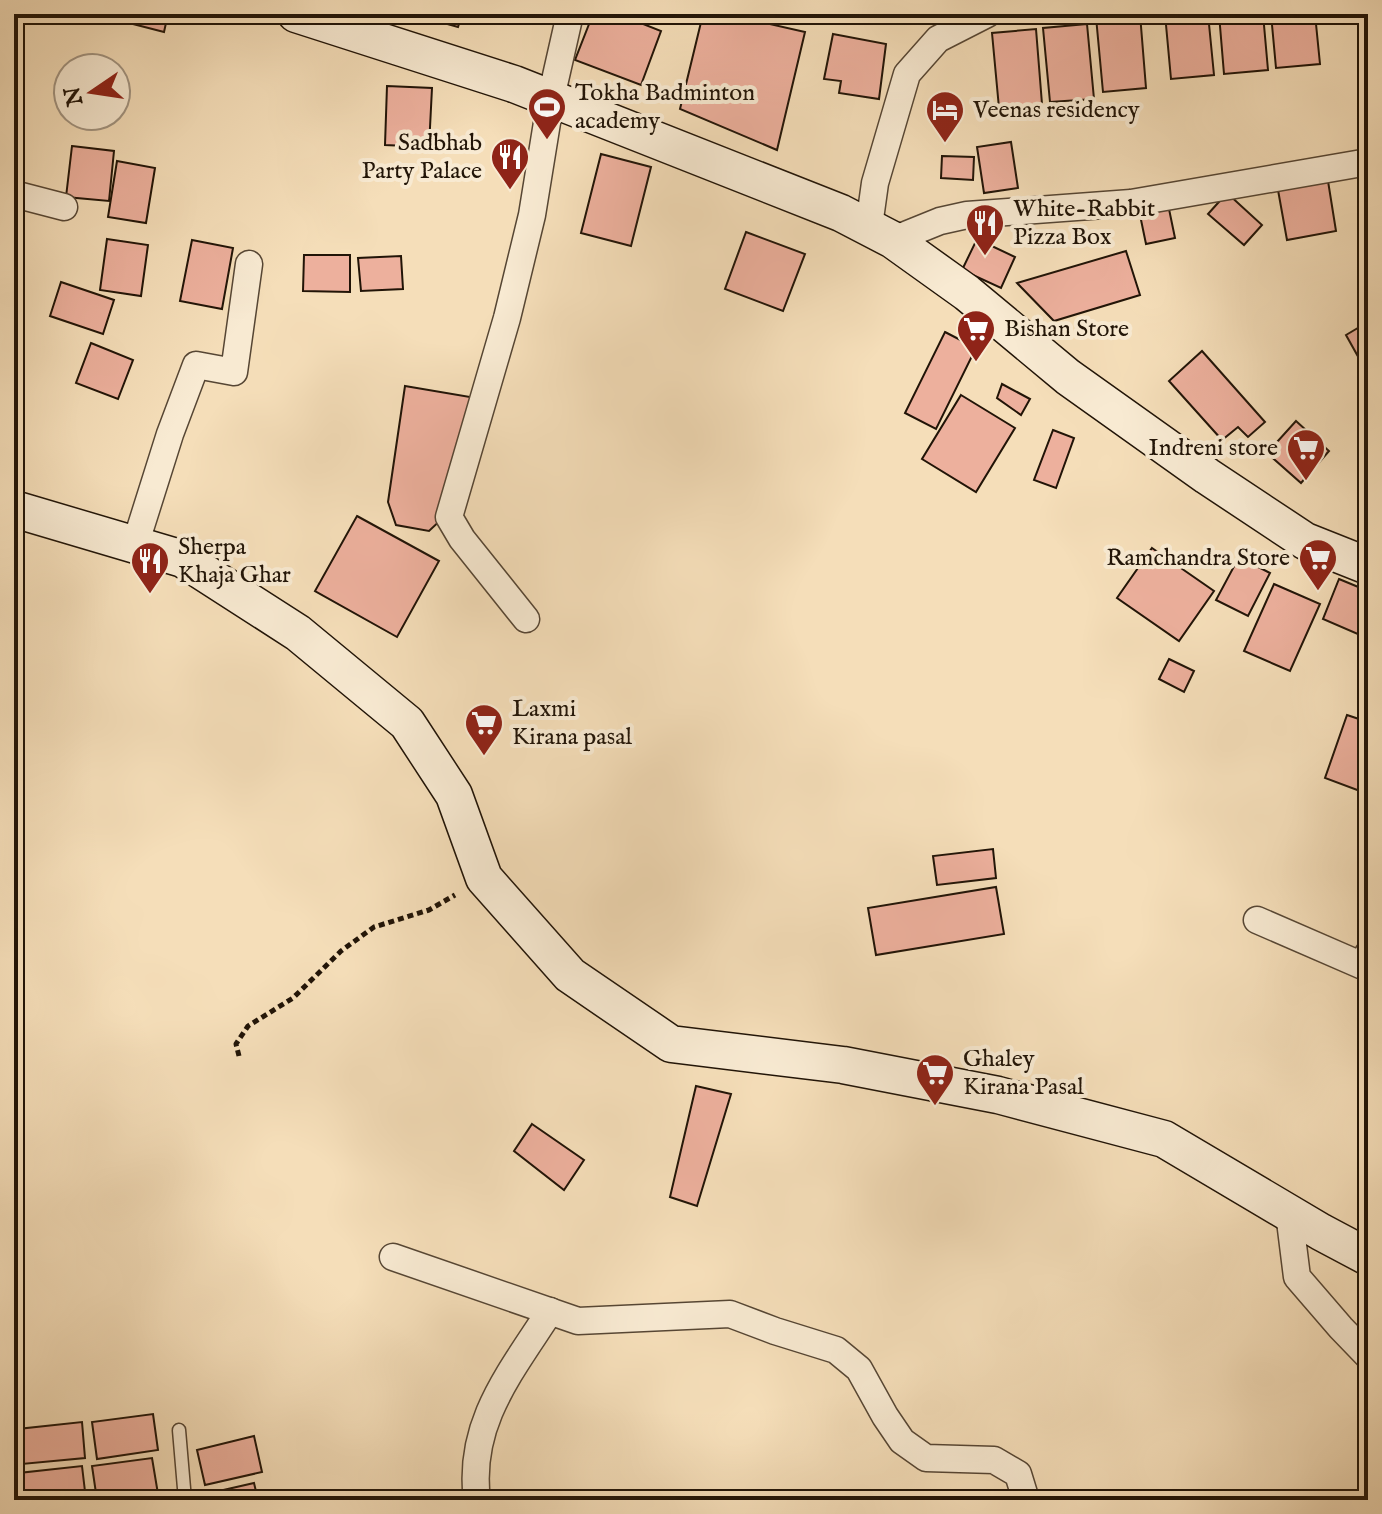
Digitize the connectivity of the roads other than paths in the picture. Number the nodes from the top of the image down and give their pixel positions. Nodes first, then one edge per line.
1 (296, 14) edge
2 (570, 14) edge
3 (987, 14) edge
4 (551, 98) junction
5 (1368, 162) edge
6 (14, 194) edge
7 (64, 207) dead end
8 (881, 233) junction
9 (249, 264) dead end
10 (14, 509) edge
11 (135, 545) junction
12 (1368, 566) edge
13 (526, 619) dead end
14 (1257, 920) dead end
15 (1368, 954) edge
16 (1289, 1213) junction
17 (393, 1257) dead end
18 (1368, 1257) edge
19 (550, 1311) junction
20 (1368, 1356) edge
21 (179, 1430) dead end
22 (185, 1500) edge
23 (477, 1500) edge
24 (1026, 1500) edge

1 - 4 street
2 - 4 street
3 - 8 street
4 - 8 street
4 - 13 street
5 - 8 street
6 - 7 street
8 - 12 street
9 - 11 street
10 - 11 street
11 - 16 street
14 - 15 street
16 - 18 street
16 - 20 street
17 - 19 street
19 - 23 street
19 - 24 street
21 - 22 lane

